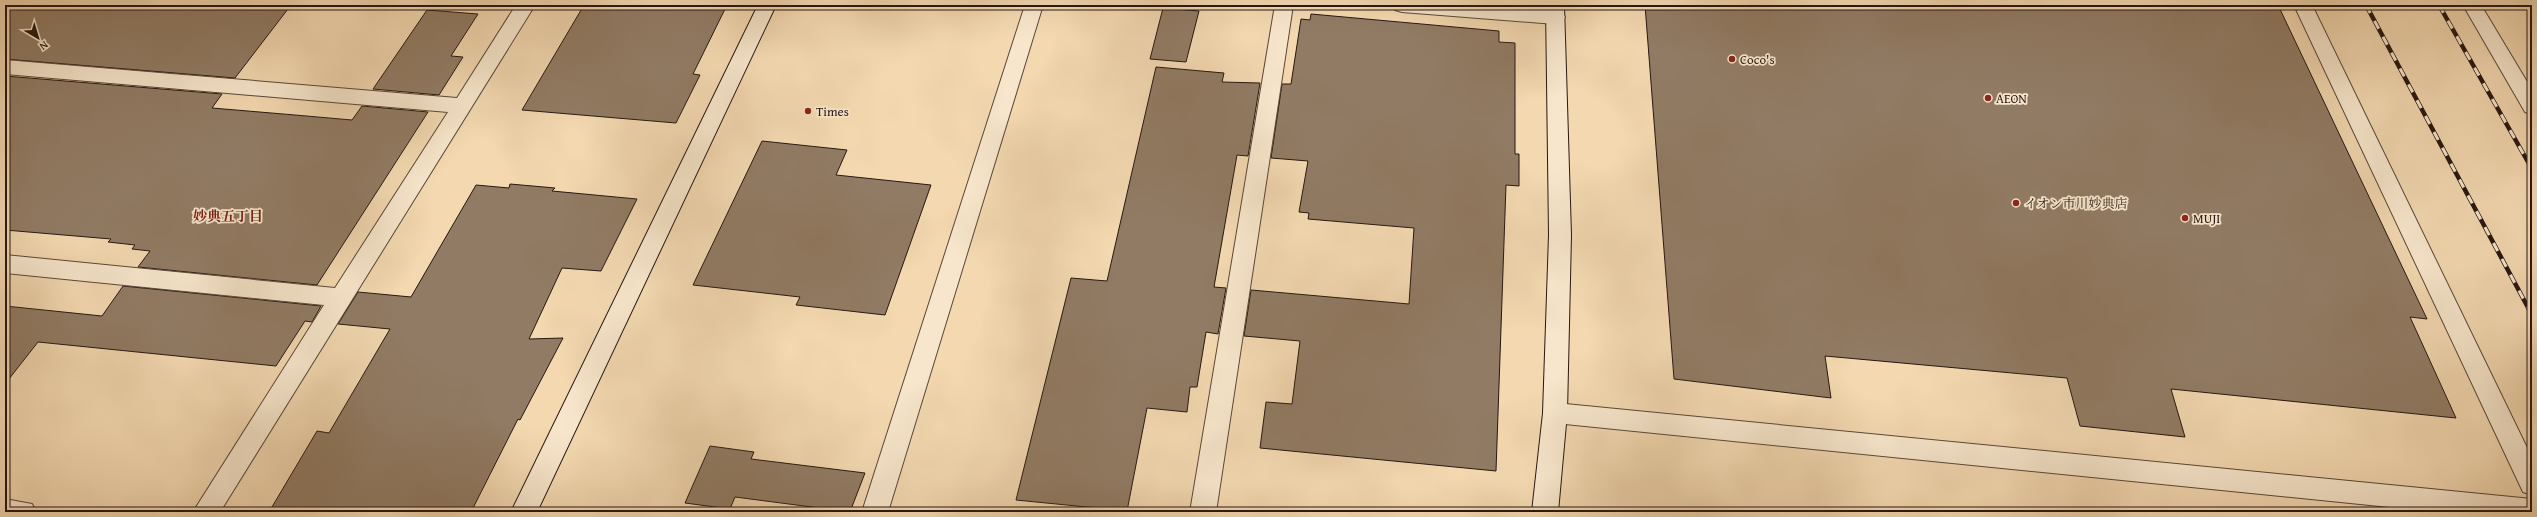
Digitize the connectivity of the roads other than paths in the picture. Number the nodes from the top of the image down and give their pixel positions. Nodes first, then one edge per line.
1 (526, 5) edge
2 (768, 5) edge
3 (1034, 5) edge
4 (1284, 5) edge
5 (1402, 5) edge
6 (2303, 5) edge
7 (2472, 5) edge
8 (1555, 11) edge
9 (5, 67) edge
10 (2527, 89) edge
11 (462, 106) junction
12 (2532, 107) edge
13 (5, 264) edge
14 (341, 298) junction
15 (1555, 413) junction
16 (2532, 484) edge
17 (5, 510) edge
18 (2532, 510) edge
19 (23, 512) edge
20 (206, 512) edge
21 (524, 512) edge
22 (875, 512) edge
23 (1203, 512) edge
24 (1545, 512) edge

1 - 11 street
2 - 21 street
3 - 22 street
4 - 23 street
5 - 8 street
6 - 16 street
7 - 10 street
8 - 15 street
9 - 11 street
10 - 12 street
11 - 14 street
13 - 14 street
14 - 20 street
15 - 18 street
15 - 24 street
17 - 19 street

